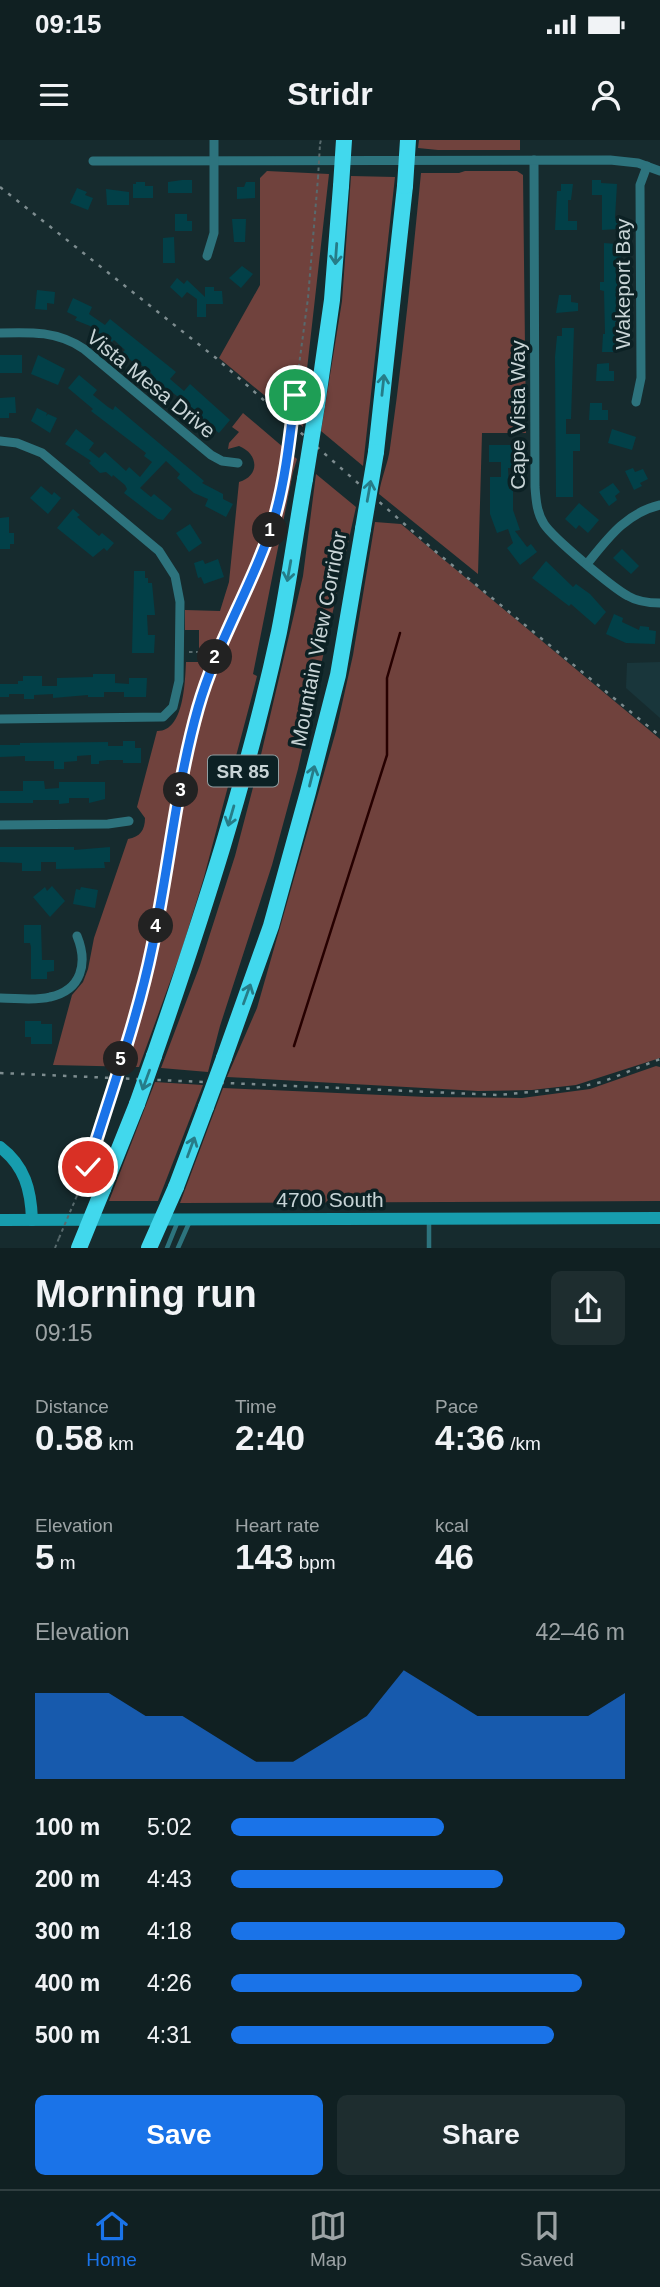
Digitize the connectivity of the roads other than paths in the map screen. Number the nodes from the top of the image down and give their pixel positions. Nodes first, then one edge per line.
1 (214, 140) edge
2 (344, 140) edge
3 (408, 140) edge
4 (534, 160) junction
5 (93, 161) dead end
6 (214, 161) junction
7 (647, 166) junction
8 (660, 171) edge
9 (207, 256) dead end
10 (0, 333) edge
11 (636, 402) dead end
12 (0, 441) edge
13 (238, 463) dead end
14 (660, 505) edge
15 (587, 564) junction
16 (660, 603) edge
17 (0, 719) edge
18 (129, 821) dead end
19 (0, 825) edge
20 (77, 936) dead end
21 (0, 998) edge
22 (0, 1147) edge
23 (429, 1219) junction
24 (660, 1219) edge
25 (0, 1220) edge
26 (32, 1220) junction
27 (184, 1220) junction
28 (79, 1248) edge
29 (149, 1248) edge
30 (167, 1248) edge
31 (178, 1248) edge
32 (429, 1248) edge

1 - 6 street
2 -> 28 highway, Mountain View Corridor / SR 85, bridge
29 -> 3 highway, Mountain View Corridor / SR 85, bridge
4 - 6 street
4 - 7 street
4 - 15 street, Cape Vista Way
5 - 6 street
6 - 9 street
7 - 8 street
7 - 11 street, Wakeport Bay
10 - 13 street, Vista Mesa Drive
12 - 17 street
14 - 15 street
15 - 16 street, Cape Vista Way
18 - 19 street
20 - 21 street
22 - 26 street
23 - 24 street, 4700 South
23 - 27 street, 4700 South
23 - 32 lane
25 - 26 street, 4700 South
26 - 27 street, 4700 South
27 - 30 lane
27 - 31 lane

